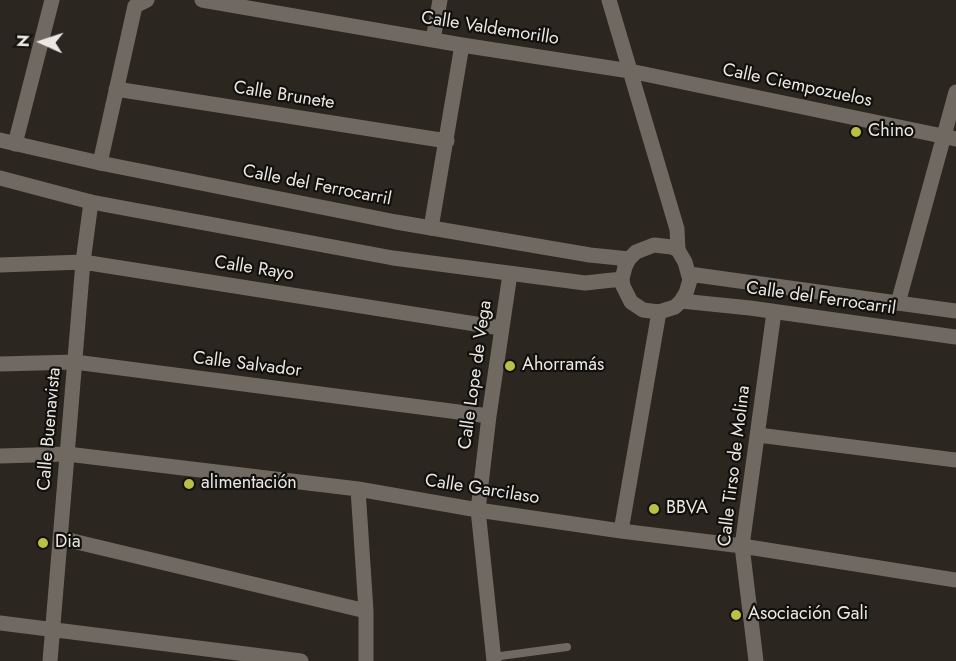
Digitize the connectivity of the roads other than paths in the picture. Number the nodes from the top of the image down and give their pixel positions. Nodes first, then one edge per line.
1 (52, 0) edge
2 (147, 0) edge
3 (202, 0) edge
4 (440, 0) edge
5 (609, 0) edge
6 (433, 40) junction
7 (462, 45) junction
8 (630, 71) junction
9 (116, 89) junction
10 (956, 92) edge
11 (950, 138) edge
12 (447, 141) junction
13 (7, 142) edge
14 (100, 163) junction
15 (0, 178) edge
16 (91, 202) junction
17 (431, 228) junction
18 (678, 250) junction
19 (629, 259) junction
20 (83, 262) junction
21 (0, 265) edge
22 (510, 274) junction
23 (689, 274) junction
24 (622, 279) junction
25 (681, 301) junction
26 (898, 303) junction
27 (956, 311) edge
28 (659, 312) junction
29 (774, 312) junction
30 (501, 327) junction
31 (956, 338) edge
32 (75, 362) junction
33 (0, 364) edge
34 (489, 416) junction
35 (758, 435) junction
36 (67, 454) junction
37 (0, 456) edge
38 (956, 460) edge
39 (358, 489) junction
40 (478, 510) junction
41 (621, 531) junction
42 (60, 538) junction
43 (742, 546) junction
44 (956, 580) edge
45 (366, 611) junction
46 (0, 623) edge
47 (52, 630) junction
48 (567, 647) dead end
49 (494, 659) edge
50 (50, 661) edge
51 (301, 661) edge
52 (366, 661) edge
53 (756, 661) edge

1 - 13 street
2 - 9 street
3 - 6 street, Calle Valdemorillo
4 - 6 street
5 - 8 street
6 - 7 street, Calle Valdemorillo
7 - 8 street, Calle Valdemorillo
7 - 12 street
8 - 11 street, Calle Ciempozuelos
8 - 18 street
9 - 12 street, Calle Brunete
9 - 14 street
10 - 11 street
11 - 26 street
12 - 17 street
13 - 14 street, Calle del Ferrocarril
14 - 17 street, Calle del Ferrocarril
15 - 16 street
16 - 20 street, Calle Buenavista
16 - 22 street
17 - 19 street, Calle del Ferrocarril
18 - 19 street
18 - 23 street
19 - 24 street
20 - 21 street, Calle Rayo
20 - 30 street, Calle Rayo
20 - 32 street, Calle Buenavista
22 - 24 street
22 - 30 street, Calle Lope de Vega
23 - 25 street
23 - 26 street, Calle del Ferrocarril
24 - 28 street
25 - 28 street
25 - 29 street, Calle del Ferrocarril
26 - 27 street, Calle del Ferrocarril
28 - 41 street
29 - 31 street, Calle del Ferrocarril
29 - 35 street, Calle Tirso de Molina
30 - 34 street, Calle Lope de Vega
32 - 33 street, Calle Salvador
32 - 34 street, Calle Salvador
32 - 36 street, Calle Buenavista
34 - 40 street, Calle Lope de Vega
35 - 38 street
35 - 43 street, Calle Tirso de Molina
36 - 37 street, Calle Garcilaso
36 - 39 street, Calle Garcilaso
36 - 42 street, Calle Buenavista
39 - 40 street, Calle Garcilaso
39 - 45 street
40 - 41 street, Calle Garcilaso
40 - 49 street, Calle Lope de Vega
41 - 43 street, Calle Garcilaso
42 - 45 street
42 - 47 street, Calle Buenavista
43 - 44 street, Calle Garcilaso
43 - 53 street, Calle Tirso de Molina
45 - 52 street
46 - 47 street
47 - 50 street, Calle Buenavista
47 - 51 street
48 - 49 lane

